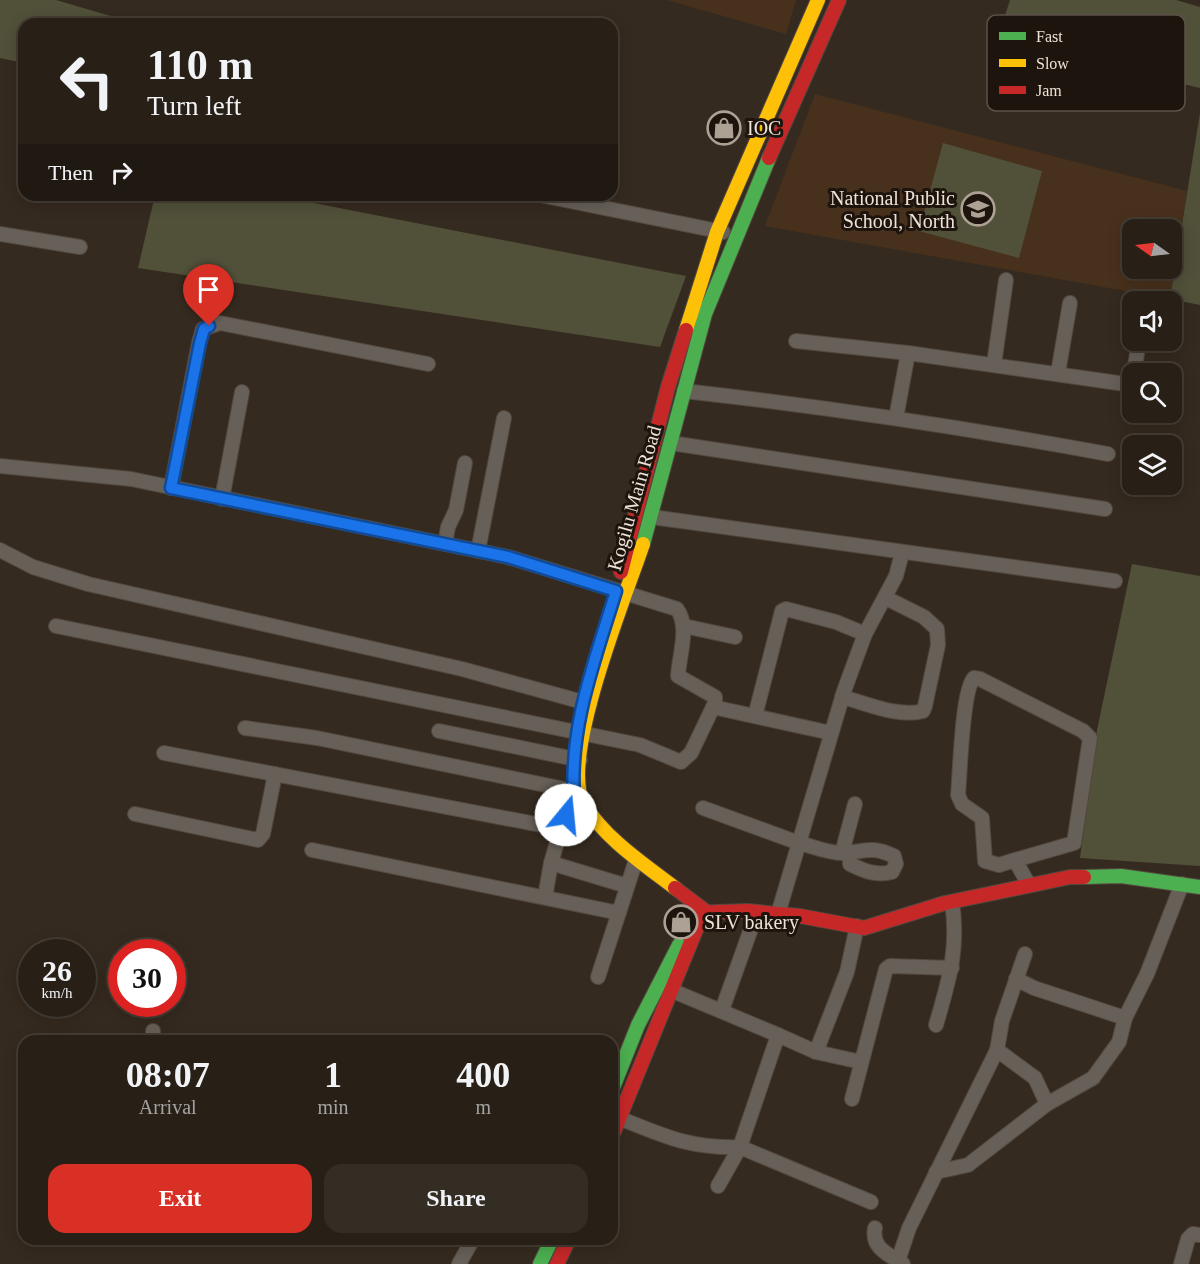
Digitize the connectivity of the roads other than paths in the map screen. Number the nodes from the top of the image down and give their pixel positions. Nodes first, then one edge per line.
1 (818, 0) edge
2 (839, 0) edge
3 (569, 201) edge
4 (717, 232) junction
5 (739, 233) junction
6 (0, 234) edge
7 (80, 247) dead end
8 (1006, 280) dead end
9 (1070, 303) dead end
10 (796, 342) dead end
11 (908, 353) junction
12 (428, 364) dead end
13 (994, 364) junction
14 (1058, 373) junction
15 (1122, 383) edge
16 (684, 391) junction
17 (242, 392) dead end
18 (504, 418) dead end
19 (896, 418) junction
20 (671, 443) junction
21 (1108, 454) dead end
22 (465, 463) dead end
23 (0, 466) edge
24 (171, 488) junction
25 (222, 499) junction
26 (1105, 509) dead end
27 (652, 517) junction
28 (445, 544) junction
29 (0, 550) edge
30 (478, 550) junction
31 (902, 553) junction
32 (1115, 581) dead end
33 (622, 592) junction
34 (885, 598) junction
35 (56, 626) dead end
36 (684, 626) junction
37 (865, 634) junction
38 (735, 637) dead end
39 (842, 697) junction
40 (586, 703) junction
41 (713, 707) junction
42 (755, 716) junction
43 (245, 728) dead end
44 (439, 731) dead end
45 (580, 732) junction
46 (831, 733) junction
47 (165, 753) dead end
48 (577, 760) junction
49 (275, 774) junction
50 (577, 795) junction
51 (855, 804) dead end
52 (703, 808) dead end
53 (135, 814) dead end
54 (562, 830) junction
55 (799, 843) junction
56 (312, 850) dead end
57 (1015, 860) junction
58 (551, 863) junction
59 (635, 863) junction
60 (1182, 884) junction
61 (1029, 885) junction
62 (627, 886) junction
63 (1200, 887) edge
64 (545, 897) junction
65 (952, 902) junction
66 (697, 912) junction
67 (757, 912) junction
68 (619, 913) junction
69 (778, 914) junction
70 (857, 926) junction
71 (1025, 954) dead end
72 (952, 968) junction
73 (598, 977) dead end
74 (1016, 980) junction
75 (673, 991) junction
76 (722, 1010) junction
77 (1125, 1018) junction
78 (936, 1025) dead end
79 (636, 1029) junction
80 (778, 1035) junction
81 (653, 1036) junction
82 (997, 1050) junction
83 (816, 1052) junction
84 (861, 1062) junction
85 (618, 1066) edge
86 (852, 1099) dead end
87 (1047, 1104) junction
88 (619, 1118) joint
89 (740, 1147) junction
90 (936, 1172) junction
91 (718, 1186) dead end
92 (871, 1202) dead end
93 (875, 1228) dead end
94 (1200, 1235) edge
95 (470, 1245) edge
96 (549, 1245) edge
97 (566, 1245) edge
98 (901, 1263) edge
99 (459, 1264) edge
100 (540, 1264) edge
101 (557, 1264) edge
102 (1180, 1264) edge

1 - 4 main road, Kogilu Main Road
2 - 5 main road, Kogilu Main Road
3 - 4 street
4 - 5 street
4 - 33 main road, Kogilu Main Road
5 - 16 main road, Kogilu Main Road
6 - 7 street
8 - 13 street
9 - 14 street
10 - 11 street
11 - 13 street
11 - 19 street
12 - 24 street
13 - 14 street
14 - 15 street
16 - 19 street
16 - 20 main road, Kogilu Main Road
17 - 25 street
18 - 30 street
19 - 21 street
20 - 26 street
20 - 27 main road, Kogilu Main Road
22 - 28 street
23 - 24 street
24 - 25 street
25 - 28 street
27 - 31 street
27 - 33 main road, Kogilu Main Road
28 - 30 street
29 - 40 street
30 - 33 street
31 - 32 street
31 - 34 street
33 - 36 street
33 - 40 main road, Kogilu Main Road
34 - 37 street
34 - 39 street
35 - 45 street
36 - 38 street
36 - 41 street
37 - 39 street
37 - 42 street
39 - 46 street
40 - 45 main road, Kogilu Main Road
41 - 42 street
41 - 45 street
42 - 46 street
43 - 50 street
44 - 48 street
45 - 48 main road, Kogilu Main Road
46 - 55 street
47 - 49 street
48 - 50 main road, Kogilu Main Road
49 - 53 street
49 - 54 street
50 - 54 street
50 - 59 main road
50 - 66 main road
51 - 55 street
52 - 55 street
54 - 58 street
55 - 69 street
56 - 64 street
57 - 57 street
57 - 61 street
58 - 62 street
58 - 64 street
59 - 62 street
59 - 66 main road
60 - 61 main road
60 - 63 main road
60 - 77 street
61 - 65 main road
62 - 68 street
64 - 68 street
65 - 70 main road
65 - 72 street
66 - 67 main road
66 - 75 main road
66 - 79 main road
67 - 69 main road
67 - 76 street
68 - 73 street
69 - 70 main road
70 - 83 street
71 - 74 street
72 - 78 street
72 - 84 street
74 - 77 street
74 - 82 street
75 - 76 street
75 - 81 main road
76 - 80 street
77 - 87 street
79 - 81 main road
79 - 85 main road
80 - 83 street
80 - 89 street
81 - 88 main road
82 - 87 street
82 - 90 street
83 - 84 street
84 - 86 street
87 - 90 street
88 - 89 street
89 - 91 street
89 - 92 street
90 - 98 street
93 - 98 street
94 - 102 street
95 - 99 street
96 - 100 main road
97 - 101 main road

